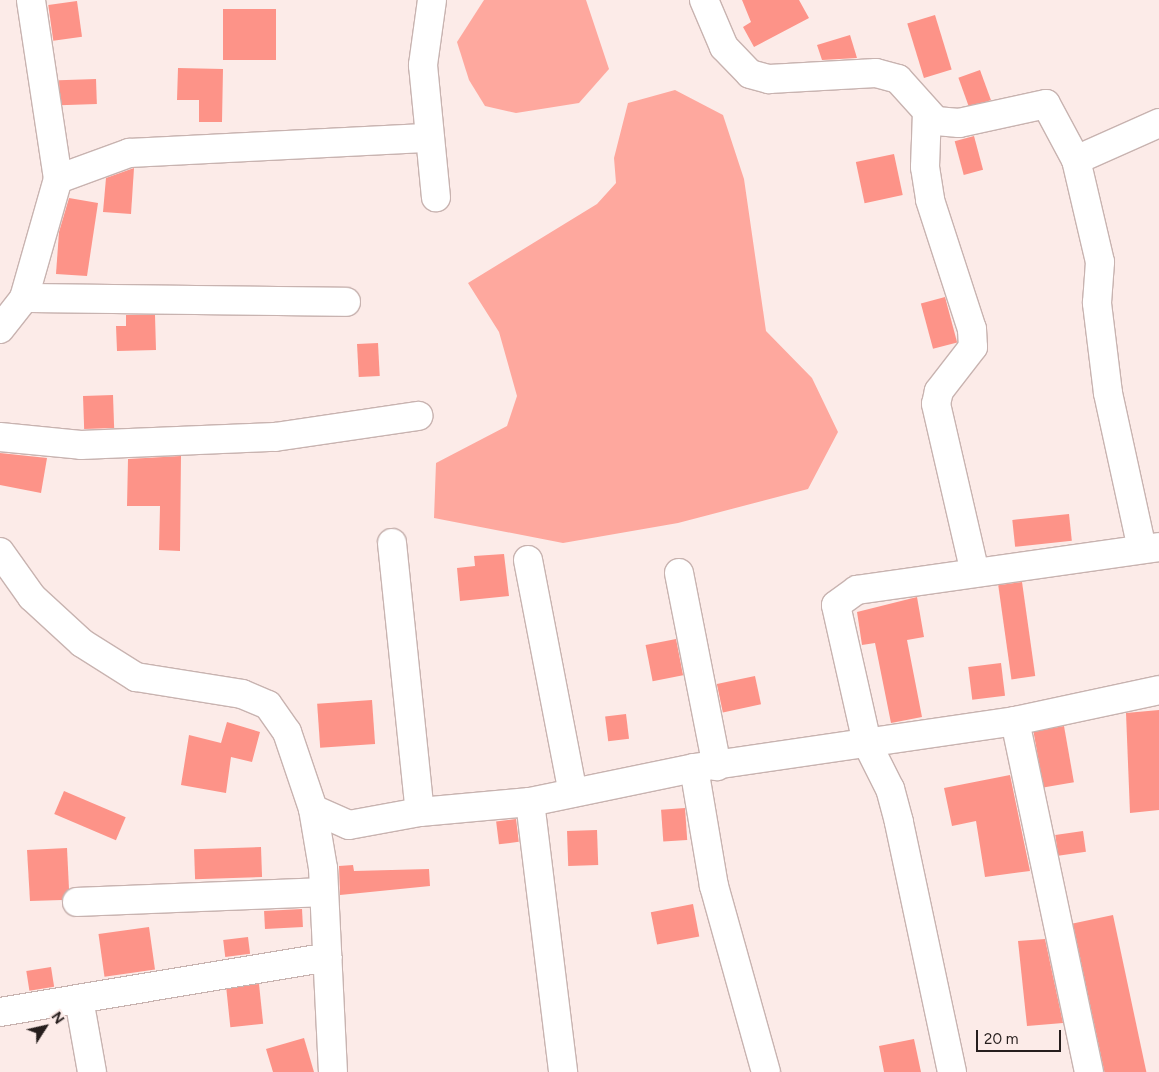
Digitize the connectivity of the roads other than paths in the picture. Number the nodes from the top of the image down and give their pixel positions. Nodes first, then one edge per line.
1 (30, 0) edge
2 (432, 0) edge
3 (704, 0) edge
4 (927, 112) junction
5 (1159, 123) edge
6 (430, 138) junction
7 (1076, 160) junction
8 (58, 179) junction
9 (436, 197) dead end
10 (24, 298) junction
11 (346, 302) dead end
12 (0, 329) edge
13 (418, 416) dead end
14 (0, 437) edge
15 (392, 543) dead end
16 (1151, 548) edge
17 (0, 552) edge
18 (528, 560) dead end
19 (679, 573) dead end
20 (976, 573) junction
21 (1159, 690) edge
22 (1015, 721) junction
23 (867, 743) junction
24 (705, 767) junction
25 (573, 793) junction
26 (530, 802) junction
27 (313, 809) junction
28 (420, 812) junction
29 (324, 892) junction
30 (77, 902) dead end
31 (326, 957) junction
32 (79, 999) junction
33 (0, 1012) edge
34 (92, 1072) edge
35 (332, 1072) edge
36 (563, 1072) edge
37 (766, 1072) edge
38 (952, 1072) edge
39 (1089, 1072) edge

1 - 8 street
2 - 6 street
3 - 4 street
4 - 7 street
4 - 20 street
5 - 7 street
6 - 8 street
6 - 9 street
7 - 16 street
8 - 10 street
10 - 11 street
10 - 12 street
13 - 14 street
15 - 28 street
16 - 20 street
17 - 27 street
18 - 25 street
19 - 24 street
20 - 23 street
21 - 22 street
22 - 23 street
22 - 39 street
23 - 24 street
23 - 38 street
24 - 25 street
24 - 37 street
25 - 26 street
26 - 28 street
26 - 36 street
27 - 28 street
27 - 29 street
29 - 30 street
29 - 31 street
31 - 32 street
31 - 35 street
32 - 33 street
32 - 34 street

